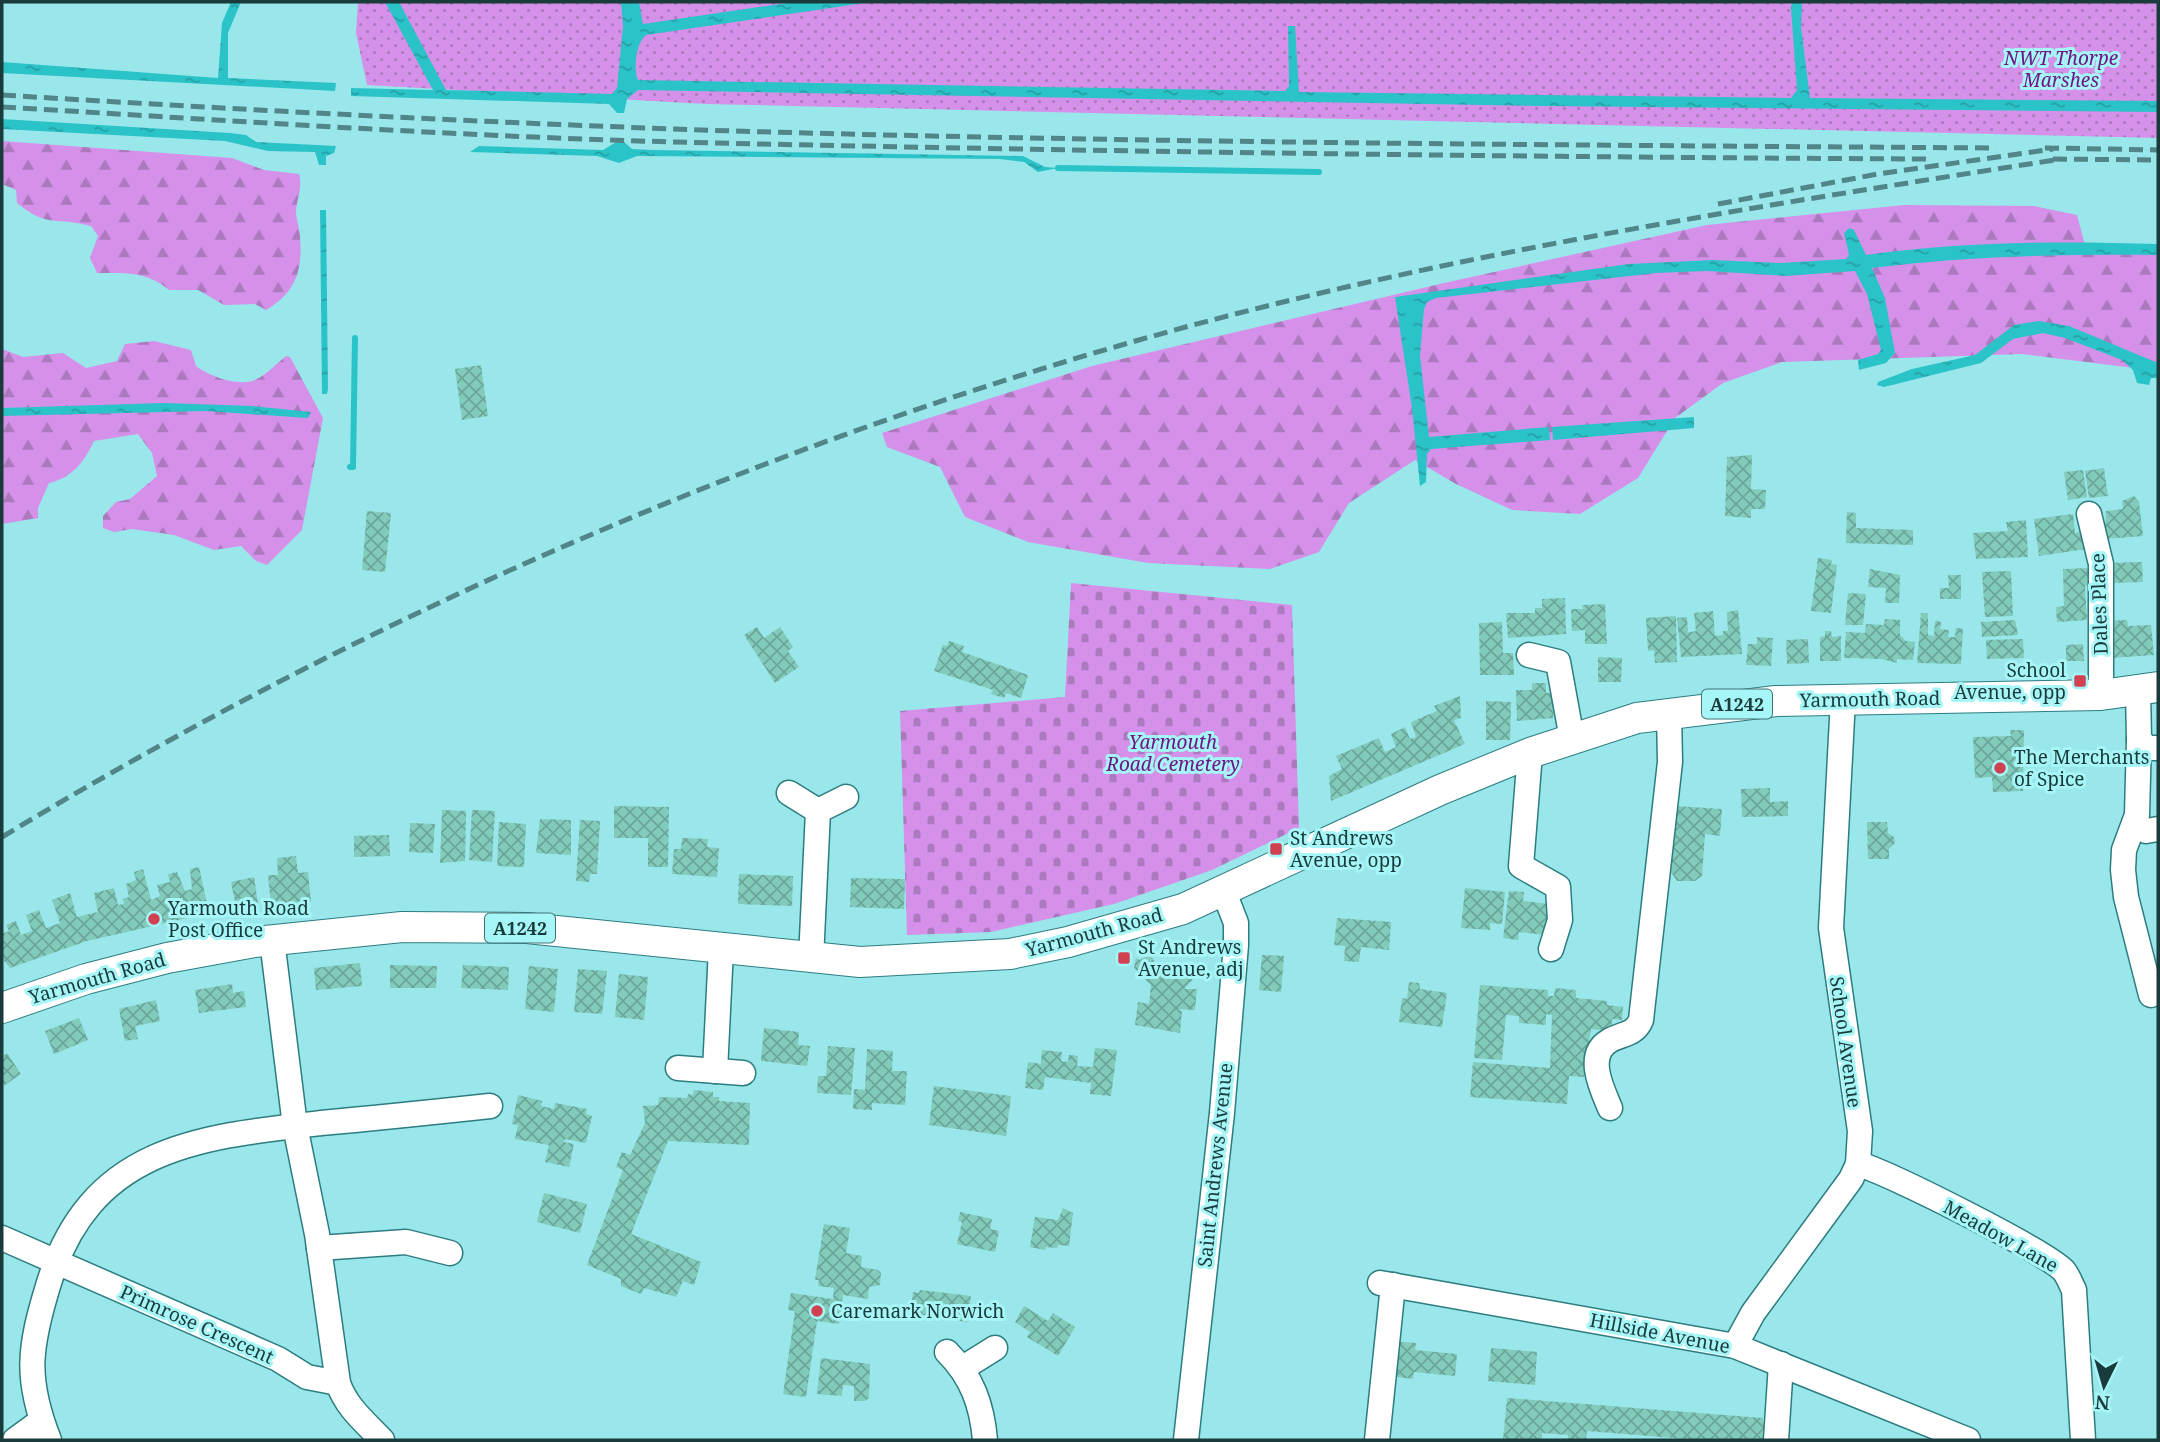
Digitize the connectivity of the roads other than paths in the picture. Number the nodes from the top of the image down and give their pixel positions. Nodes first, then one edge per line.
1 (2089, 514) dead end
2 (1529, 655) dead end
3 (2148, 689) edge
4 (2101, 695) junction
5 (1843, 699) junction
6 (1669, 713) junction
7 (1572, 739) junction
8 (2149, 744) edge
9 (1530, 753) junction
10 (789, 793) dead end
11 (846, 797) dead end
12 (818, 811) junction
13 (1224, 892) junction
14 (272, 940) junction
15 (721, 949) junction
16 (1551, 949) dead end
17 (811, 959) junction
18 (2151, 995) dead end
19 (2, 1008) edge
20 (678, 1068) dead end
21 (715, 1070) junction
22 (743, 1073) dead end
23 (490, 1106) dead end
24 (1610, 1108) dead end
25 (295, 1126) junction
26 (1858, 1164) junction
27 (2, 1238) edge
28 (319, 1248) junction
29 (450, 1253) dead end
30 (55, 1261) junction
31 (1735, 1346) junction
32 (995, 1348) dead end
33 (1781, 1364) junction
34 (338, 1383) junction
35 (45, 1431) edge
36 (15, 1440) edge
37 (382, 1440) edge
38 (985, 1440) edge
39 (1186, 1440) edge
40 (1377, 1440) edge
41 (1776, 1440) edge
42 (1968, 1440) edge
43 (2083, 1440) edge

1 - 4 street, Dales Place
2 - 7 street
3 - 4 main road, Yarmouth Road / A1242
3 - 8 street
4 - 5 main road, Yarmouth Road / A1242
5 - 6 main road, Yarmouth Road / A1242
5 - 26 street, School Avenue
6 - 7 main road, Yarmouth Road / A1242
6 - 24 street
7 - 9 main road, Yarmouth Road / A1242
8 - 18 street
9 - 13 main road, Yarmouth Road / A1242
9 - 16 street
10 - 12 street
11 - 12 street
12 - 17 street
13 - 17 main road, Yarmouth Road / A1242
13 - 39 street, Saint Andrews Avenue
14 - 15 main road, Yarmouth Road / A1242
14 - 19 main road, Yarmouth Road / A1242
14 - 25 street
15 - 17 main road, Yarmouth Road / A1242
15 - 21 street
20 - 21 street
21 - 22 street
23 - 25 street
25 - 28 street
25 - 30 street
26 - 31 street, School Avenue
26 - 43 street, Meadow Lane
27 - 30 street, Primrose Crescent
28 - 29 street
28 - 34 street
30 - 34 street, Primrose Crescent
30 - 35 street
31 - 33 street, Hillside Avenue
31 - 40 street, Hillside Avenue
32 - 38 street
33 - 41 street
33 - 42 street, Hillside Avenue
34 - 37 street
35 - 36 street

